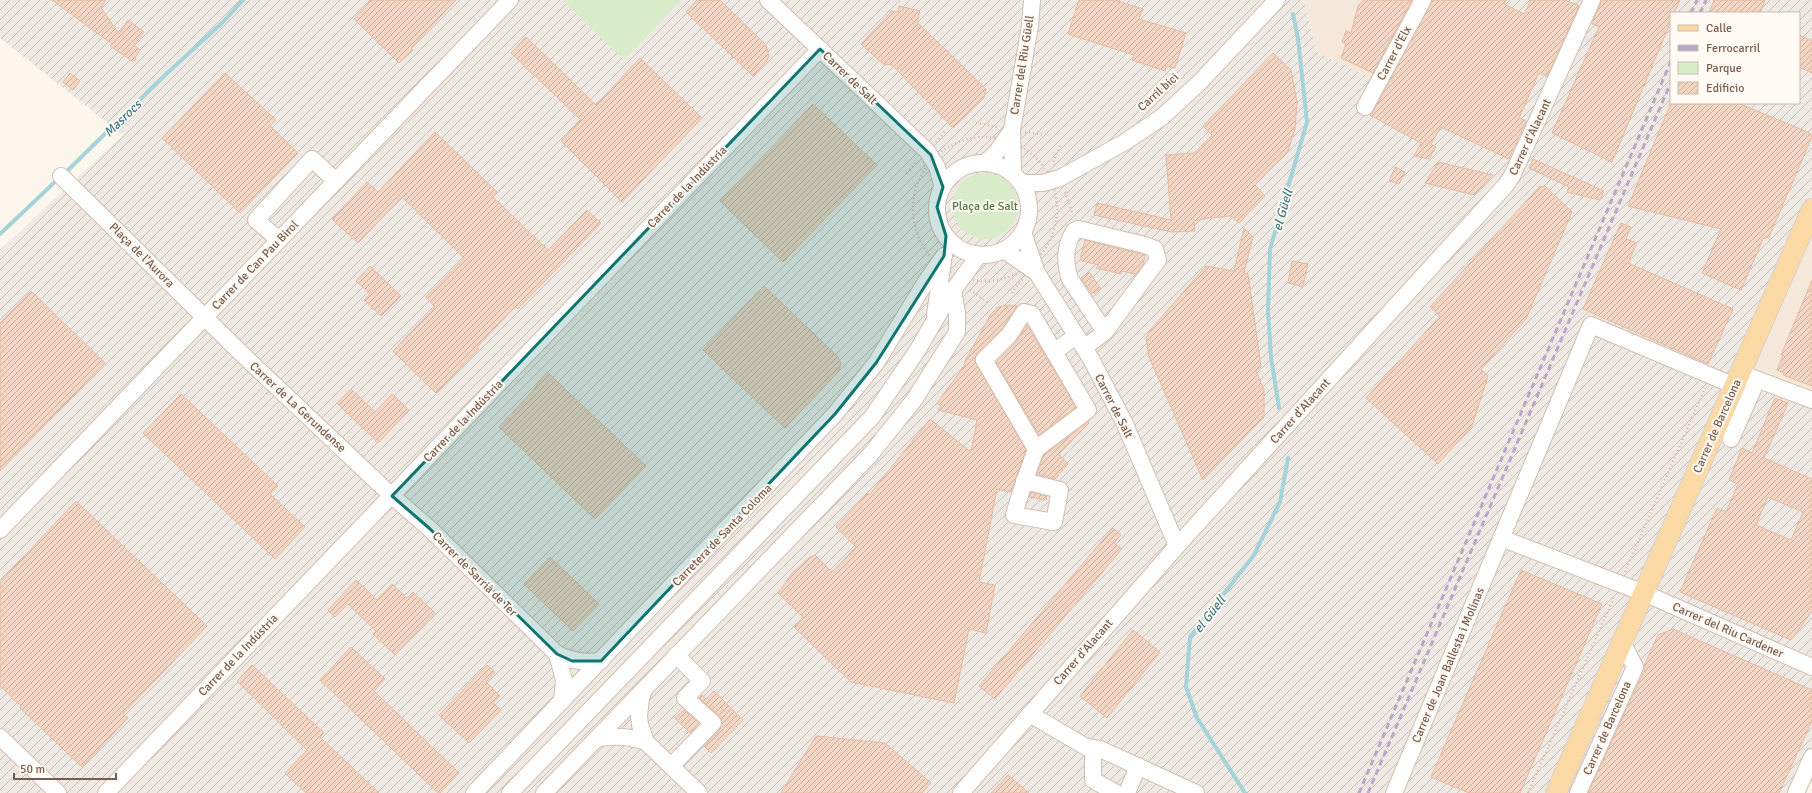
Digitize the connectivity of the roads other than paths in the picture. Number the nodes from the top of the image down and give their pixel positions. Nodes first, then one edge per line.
1 (510, 0) edge
2 (768, 0) edge
3 (1032, 0) edge
4 (1277, 0) edge
5 (1423, 0) edge
6 (1592, 0) edge
7 (820, 49) junction
8 (1365, 107) dead end
9 (1012, 130) junction
10 (931, 156) junction
11 (986, 162) junction
12 (964, 166) junction
13 (1053, 174) junction
14 (62, 176) dead end
15 (1018, 178) junction
16 (336, 181) junction
17 (943, 187) junction
18 (1029, 204) junction
19 (1812, 209) edge
20 (1023, 232) junction
21 (946, 236) junction
22 (279, 240) junction
23 (1004, 250) junction
24 (979, 255) junction
25 (944, 256) junction
26 (1037, 273) junction
27 (953, 290) junction
28 (205, 318) junction
29 (934, 320) junction
30 (1105, 332) junction
31 (1080, 342) junction
32 (1054, 352) junction
33 (1744, 380) junction
34 (1812, 400) edge
35 (1731, 439) dead end
36 (1036, 449) junction
37 (1024, 481) dead end
38 (392, 496) junction
39 (0, 530) edge
40 (1504, 532) junction
41 (1177, 546) junction
42 (1644, 593) junction
43 (1622, 642) junction
44 (557, 654) junction
45 (676, 655) junction
46 (601, 661) junction
47 (1812, 667) edge
48 (644, 690) junction
49 (562, 701) junction
50 (1030, 714) junction
51 (0, 737) edge
52 (596, 739) junction
53 (646, 742) junction
54 (1093, 748) junction
55 (1812, 757) edge
56 (671, 766) junction
57 (1138, 766) junction
58 (58, 793) edge
59 (106, 793) edge
60 (474, 793) edge
61 (510, 793) edge
62 (544, 793) edge
63 (699, 793) edge
64 (961, 793) edge
65 (1116, 793) edge
66 (1127, 793) edge
67 (1196, 793) edge
68 (1394, 793) edge
69 (1556, 793) edge
70 (1578, 793) edge
71 (1796, 793) edge

1 - 16 street, Carrer de Can Pau Birol
2 - 7 street, Carrer de Salt
3 - 9 street, Carrer del Riu Güell
4 - 13 street
5 - 8 street, Carrer d'Elx
6 - 41 street, Carrer d'Alacant
7 - 10 street, Carrer de Salt
7 - 38 street, Carrer de la Indústria
9 - 11 street, Carrer del Riu Güell
9 - 15 street, Carrer del Riu Güell
10 - 12 street, Carrer de Salt
10 - 17 street, Carrer de Salt
11 - 12 street
11 - 15 street
12 - 17 street
13 - 15 street
13 - 18 street
14 - 28 street, Plaça de l'Aurora
15 - 18 street
16 - 22 street, Carrer de Can Pau Birol
16 - 22 street
17 - 21 street
18 - 20 street
19 - 33 main road, Carrer de Barcelona
20 - 23 street
20 - 26 street, Carrer de Salt
21 - 24 street
21 - 25 street, Carretera de Santa Coloma
22 - 28 street, Carrer de Can Pau Birol
23 - 24 street
23 - 26 street, Carrer de Salt
24 - 27 street, Carretera de Santa Coloma
25 - 29 street, Carretera de Santa Coloma
25 - 46 street, Carretera de Santa Coloma
26 - 31 street, Carrer de Salt
27 - 29 street, Carretera de Santa Coloma
27 - 45 street
28 - 38 street, Carrer de La Gerundense
28 - 39 street, Carrer de Can Pau Birol
29 - 61 street, Carretera de Santa Coloma
30 - 30 street
30 - 31 street
31 - 32 street
31 - 41 street, Carrer de Salt
32 - 36 street
32 - 36 street
33 - 34 street
33 - 35 street
33 - 40 street, Carrer de Joan Ballesta i Molinas
33 - 42 main road, Carrer de Barcelona
36 - 37 street
38 - 44 street, Carrer de Sarrià de Ter
38 - 59 street, Carrer de la Indústria
40 - 42 street, Carrer del Riu Cardener
40 - 68 street, Carrer de Joan Ballesta i Molinas
41 - 50 street, Carrer d'Alacant
42 - 43 main road, Carrer de Barcelona
42 - 47 street, Carrer del Riu Cardener
43 - 69 main road, Carrer de Barcelona
43 - 70 street, Carrer de Barcelona
44 - 46 street, Carrer de Sarrià de Ter
44 - 49 street
45 - 48 street
45 - 56 street
46 - 49 street, Carretera de Santa Coloma
48 - 52 street
48 - 53 street
49 - 60 street, Carretera de Santa Coloma
50 - 54 street
50 - 64 street, Carrer d'Alacant
51 - 58 street
52 - 53 street
52 - 62 street
53 - 56 street
54 - 57 street
54 - 65 street
55 - 71 street
56 - 63 street
57 - 66 street
57 - 67 street

